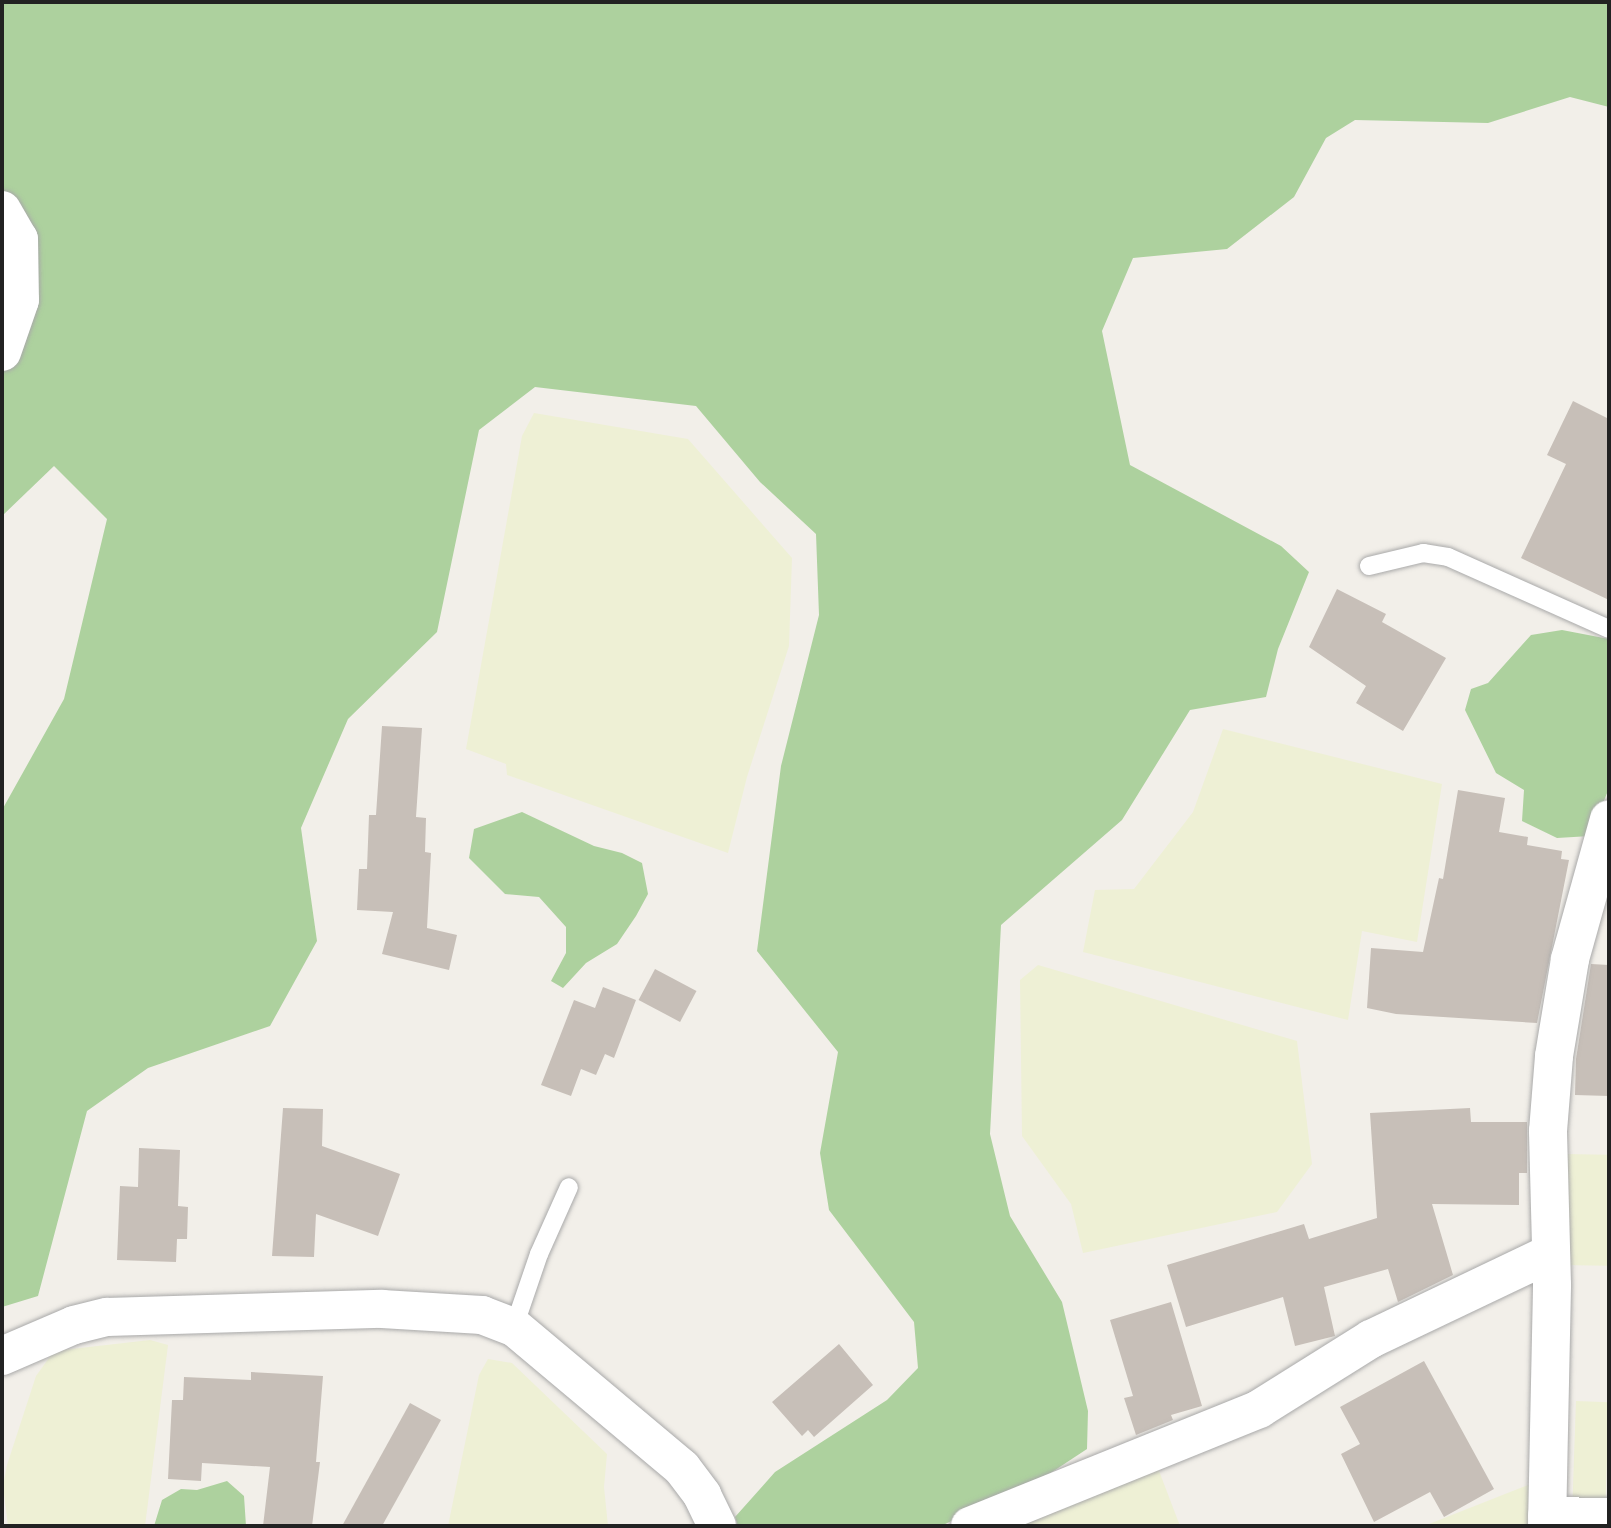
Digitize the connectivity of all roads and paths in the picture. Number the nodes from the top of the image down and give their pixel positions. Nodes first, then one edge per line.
1 (2, 210) edge
2 (2, 352) edge
3 (1369, 566) dead end
4 (1609, 629) edge
5 (1609, 819) edge
6 (569, 1187) dead end
7 (1549, 1254) junction
8 (514, 1327) junction
9 (2, 1356) edge
10 (1609, 1517) edge
11 (1547, 1521) edge
12 (717, 1526) edge
13 (970, 1526) edge

1 - 2 street
3 - 4 lane
5 - 7 street
6 - 8 lane
7 - 11 street
7 - 13 street
8 - 9 street
8 - 12 street
10 - 11 street

